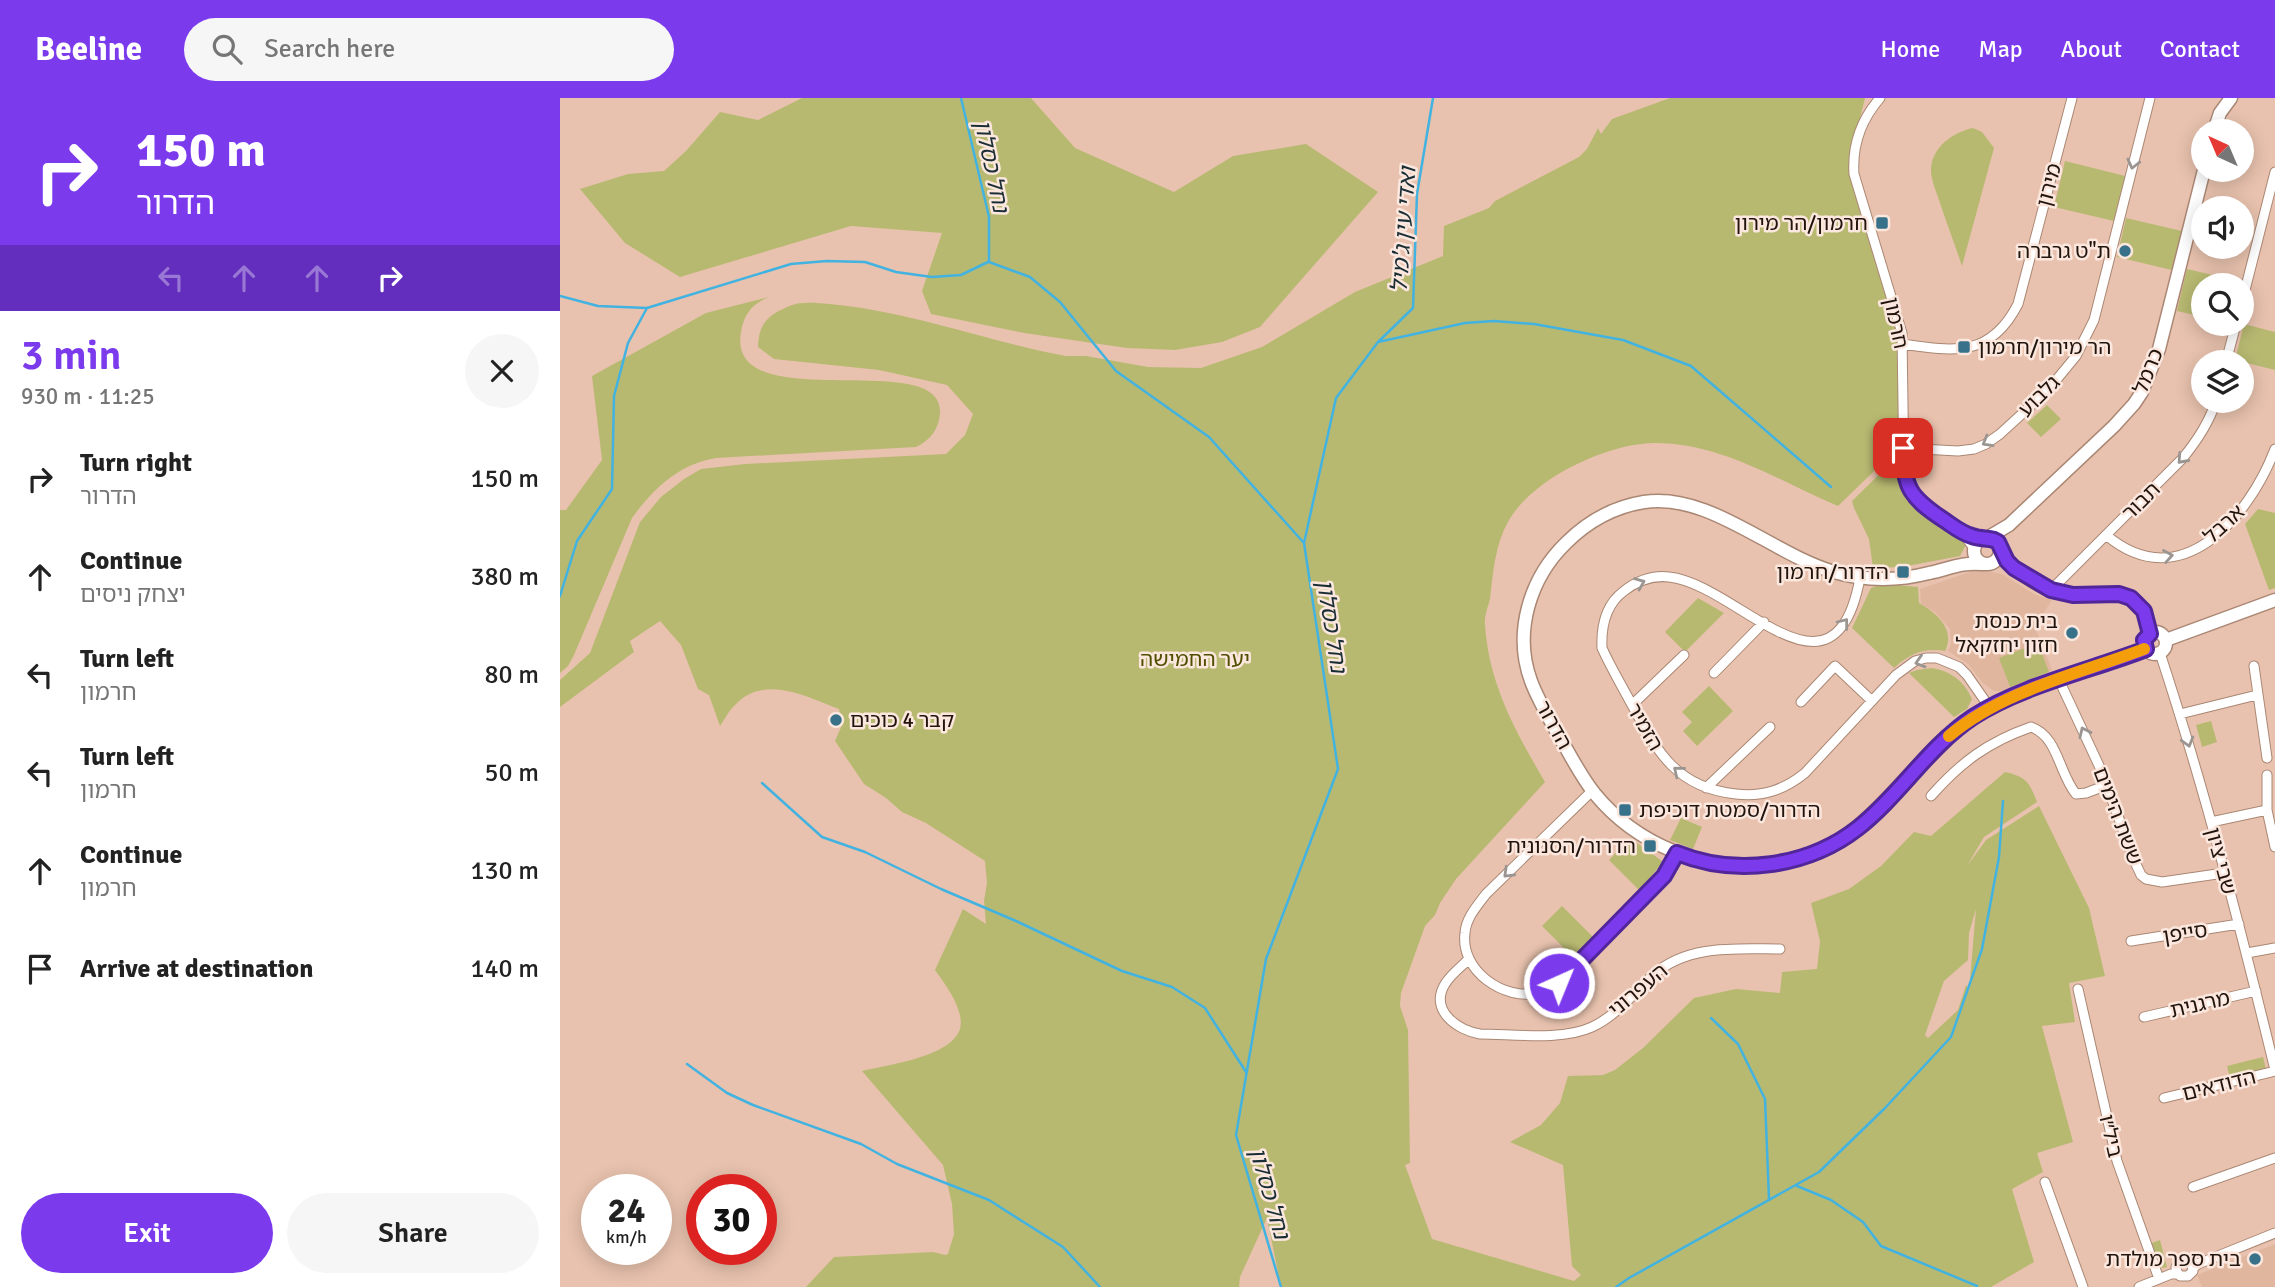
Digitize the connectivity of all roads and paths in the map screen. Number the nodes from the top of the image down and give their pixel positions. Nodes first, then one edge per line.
1 (1880, 98) edge
2 (2072, 98) edge
3 (2150, 98) edge
4 (2231, 98) edge
5 (2218, 119) edge
6 (2275, 172) edge
7 (2201, 182) edge
8 (2249, 273) edge
9 (1903, 344) junction
10 (2212, 413) edge
11 (1903, 448) junction
12 (2275, 449) edge
13 (2009, 525) junction
14 (2106, 535) junction
15 (1979, 544) junction
16 (2000, 549) junction
17 (1962, 563) junction
18 (1987, 564) junction
19 (2014, 568) junction
20 (1860, 578) junction
21 (2051, 590) junction
22 (2275, 600) edge
23 (1764, 622) junction
24 (2150, 634) junction
25 (2166, 640) junction
26 (2146, 649) junction
27 (2160, 653) junction
28 (1684, 655) dead end
29 (2254, 666) dead end
30 (1714, 673) dead end
31 (2059, 680) junction
32 (2257, 695) junction
33 (1872, 701) junction
34 (1801, 702) dead end
35 (1632, 705) junction
36 (1990, 708) junction
37 (2180, 714) junction
38 (1770, 727) dead end
39 (2267, 758) dead end
40 (2267, 775) dead end
41 (2107, 785) junction
42 (1706, 788) junction
43 (1592, 791) junction
44 (1930, 796) dead end
45 (2267, 810) junction
46 (2211, 822) junction
47 (2275, 847) edge
48 (1677, 853) junction
49 (2224, 873) junction
50 (2239, 924) junction
51 (2131, 941) dead end
52 (2275, 948) edge
53 (1780, 949) dead end
54 (2247, 953) junction
55 (1469, 959) junction
56 (2078, 989) dead end
57 (2256, 991) junction
58 (2144, 1017) dead end
59 (2275, 1071) edge
60 (2164, 1098) dead end
61 (2275, 1157) edge
62 (2045, 1182) dead end
63 (2193, 1187) dead end
64 (2275, 1233) edge
65 (2185, 1270) junction
66 (2160, 1279) junction
67 (2083, 1287) edge
68 (2139, 1287) edge
69 (2193, 1287) edge

1 - 9 street, חרמון
2 - 9 street, מירון
3 -> 11 street, גלבוע
4 - 5 street
6 - 8 street
7 - 13 street, כרמל
9 - 11 street, חרמון
10 -> 14 street, תבור
11 - 15 street, חרמון
14 -> 12 street, ארבל
13 - 15 street, כרמל
13 - 16 street, כרמל
14 - 21 street, תבור
15 - 16 street
15 - 17 street, הדרור
15 - 18 street
16 - 18 street
16 - 19 street
17 - 18 street, הדרור
17 - 20 street, הדרור
18 - 19 street
19 - 21 street
23 -> 20 street, הזמיר
20 - 43 street, הדרור
21 - 24 street
22 - 25 street
23 - 30 street
35 -> 23 street, הזמיר
24 - 25 street
24 - 26 street
25 - 27 street
26 - 27 street
26 - 31 street, הדרור
27 - 37 street, שבי ציון
28 - 35 street
29 - 32 street
31 - 36 street, הדרור
41 -> 31 street, ששת הימים
32 - 37 street
32 - 39 street
33 - 34 street
36 -> 33 street, הזמיר
33 - 42 street, הזמיר
42 -> 35 street, הזמיר
36 - 48 street, הדרור
37 -> 46 street, שבי ציון
38 - 42 street
40 - 45 street
41 - 44 street
41 - 49 street, ששת הימים
43 - 48 street, הדרור
43 -> 55 street
45 - 46 street
45 - 47 street
46 - 49 street, שבי ציון
48 - 55 street
49 - 50 street, שבי ציון
50 - 51 street, סייפן
50 - 54 street, שבי ציון
52 - 54 street
53 - 55 street, העפרוני
54 - 57 street, שבי ציון
56 - 66 street, ביל״ו
57 - 58 street, מרגנית
57 - 59 street, שבי ציון
59 - 60 street, הדודאים
61 - 63 street
62 - 67 street
64 - 65 street
65 - 66 street
65 - 69 street
66 - 68 street

